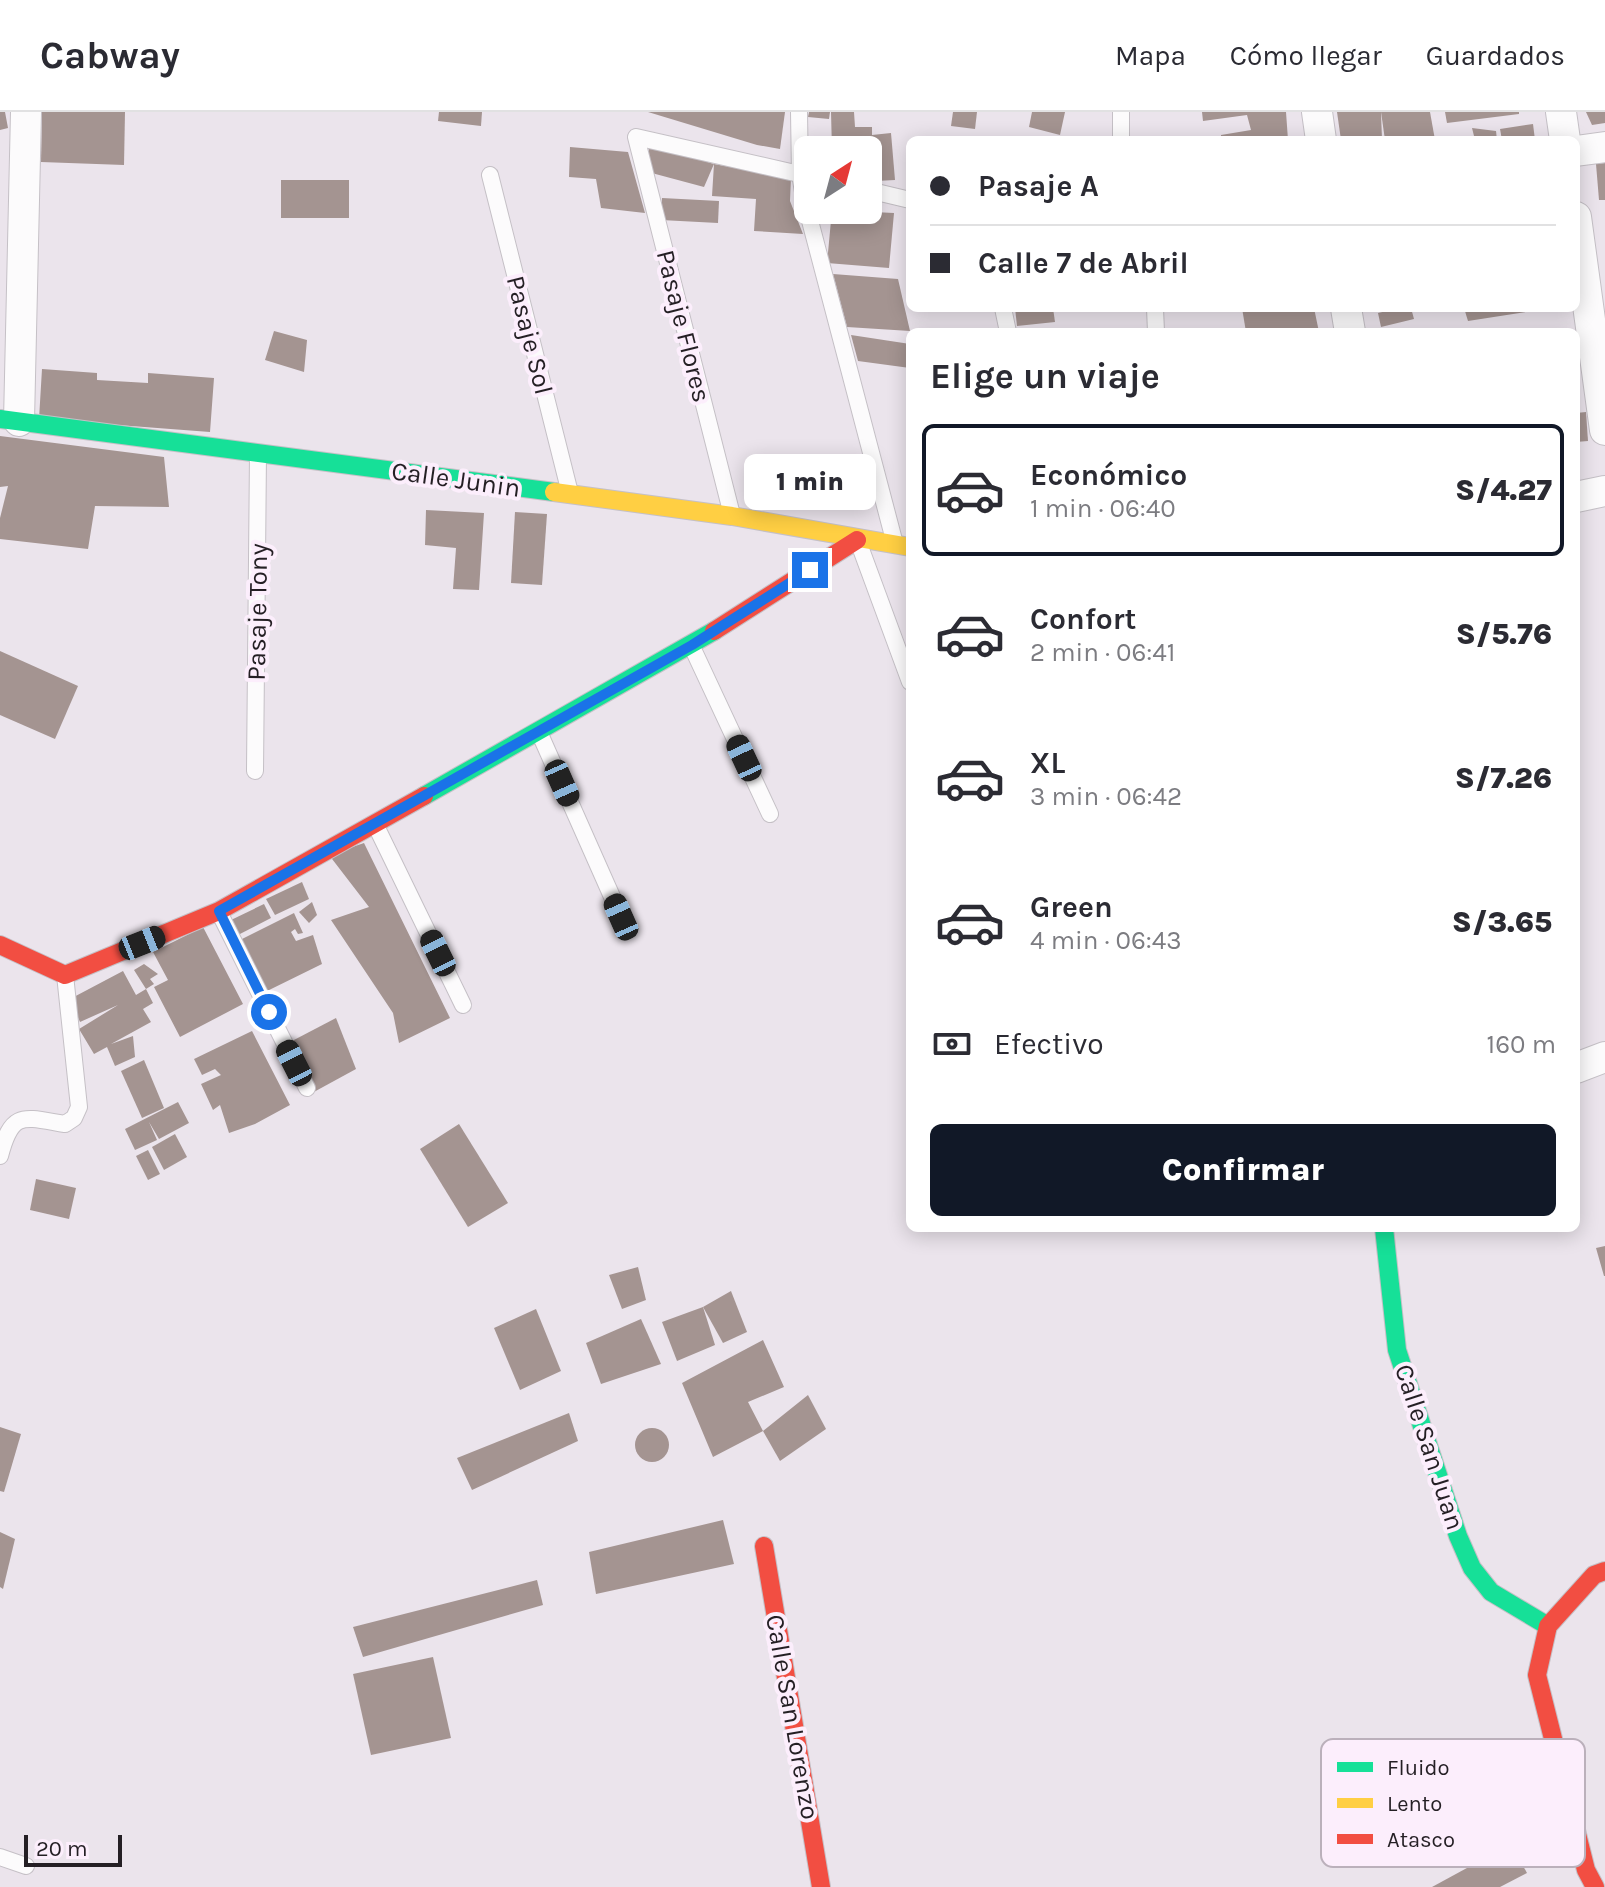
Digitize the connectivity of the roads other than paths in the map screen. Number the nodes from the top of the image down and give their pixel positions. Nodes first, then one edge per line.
1 (26, 112) edge
2 (799, 112) edge
3 (1121, 112) edge
4 (1317, 112) edge
5 (1561, 112) edge
6 (801, 136) edge
7 (1121, 136) edge
8 (1320, 136) edge
9 (1564, 136) edge
10 (1605, 147) edge
11 (1580, 150) edge
12 (794, 173) edge
13 (490, 175) dead end
14 (882, 193) edge
15 (906, 199) edge
16 (817, 224) edge
17 (1580, 246) edge
18 (10, 420) edge
19 (1605, 427) edge
20 (258, 453) junction
21 (1605, 491) edge
22 (570, 494) junction
23 (1580, 496) edge
24 (732, 516) junction
25 (857, 540) junction
26 (903, 546) edge
27 (692, 645) junction
28 (906, 671) edge
29 (538, 729) junction
30 (255, 771) dead end
31 (770, 814) dead end
32 (375, 825) junction
33 (219, 911) junction
34 (621, 917) dead end
35 (0, 945) edge
36 (65, 975) junction
37 (463, 1005) dead end
38 (1605, 1057) edge
39 (1580, 1066) edge
40 (307, 1088) dead end
41 (0, 1156) edge
42 (1384, 1232) edge
43 (764, 1546) dead end
44 (1605, 1571) edge
45 (1548, 1626) junction
46 (1554, 1739) edge
47 (0, 1857) edge
48 (26, 1866) dead end
49 (821, 1887) edge

1 - 18 street
2 - 6 lane
3 - 7 lane
4 - 8 street
5 - 9 street
10 - 11 street
12 - 24 lane, Pasaje Flores
13 - 22 lane, Pasaje Sol
14 - 15 lane
16 - 26 lane
17 - 19 street
18 - 20 street, Calle Junin
20 - 22 street, Calle Junin
20 - 30 lane, Pasaje Tony
21 - 23 street
22 - 24 street, Calle Junin
24 - 25 street, Calle Junin
25 - 26 street, Calle Junin
25 - 27 street
25 - 28 lane
27 - 29 street
27 - 31 lane
29 - 32 street
29 - 34 lane
32 - 33 street
32 - 37 lane
33 - 36 street
33 - 40 lane
35 - 36 street
36 - 41 lane
38 - 39 street
42 - 45 street, Calle San Juan
43 - 49 street, Calle San Lorenzo
44 - 45 street
45 - 46 street
47 - 48 lane

